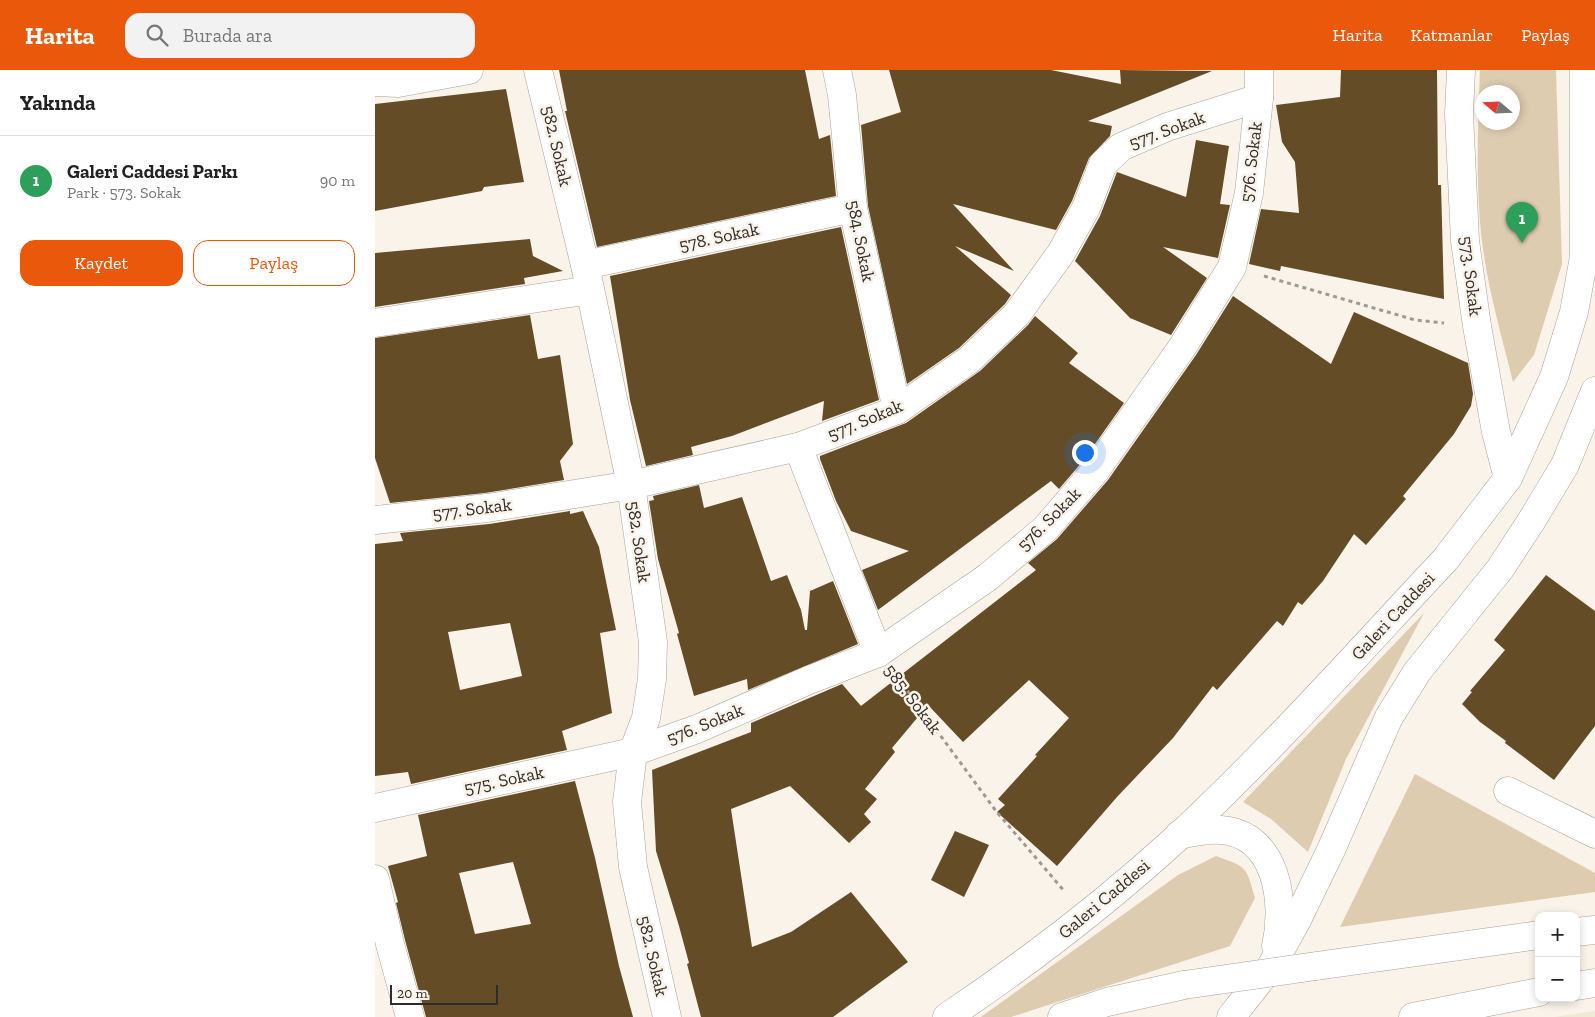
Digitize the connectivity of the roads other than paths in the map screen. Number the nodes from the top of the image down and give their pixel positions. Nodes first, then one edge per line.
1 (469, 70) edge
2 (538, 70) edge
3 (837, 70) edge
4 (1259, 70) edge
5 (1461, 70) edge
6 (1584, 70) edge
7 (375, 82) edge
8 (1259, 98) junction
9 (853, 208) junction
10 (588, 278) junction
11 (375, 323) edge
12 (1595, 391) edge
13 (897, 410) junction
14 (798, 448) junction
15 (1508, 478) junction
16 (631, 485) junction
17 (375, 520) edge
18 (879, 654) junction
19 (633, 752) junction
20 (1508, 791) dead end
21 (375, 808) edge
22 (1595, 834) edge
23 (1179, 836) junction
24 (375, 879) edge
25 (1595, 930) edge
26 (1580, 932) edge
27 (1535, 936) edge
28 (1272, 964) junction
29 (1595, 983) edge
30 (1580, 985) edge
31 (1535, 993) edge
32 (410, 1017) edge
33 (667, 1017) edge
34 (947, 1017) edge
35 (1062, 1017) edge
36 (1231, 1017) edge
37 (1413, 1017) edge

1 - 7 street
2 - 10 street, 582. Sokak
3 - 9 street, 584. Sokak
4 - 8 street, 576. Sokak
5 - 15 street, 573. Sokak
6 - 15 street, Galeri Caddesi
8 - 13 street, 577. Sokak
8 - 18 street, 576. Sokak
9 - 10 street, 578. Sokak
9 - 13 street, 584. Sokak
10 - 11 street, 578. Sokak
10 - 16 street, 582. Sokak
12 - 28 street
13 - 14 street, 577. Sokak
14 - 16 street, 577. Sokak
14 - 18 street, 585. Sokak
15 - 23 street, Galeri Caddesi
16 - 17 street, 577. Sokak
16 - 19 street, 582. Sokak
18 - 19 street, 576. Sokak
19 - 21 street, 575. Sokak
19 - 33 street, 582. Sokak
20 - 22 street
23 - 28 street
23 - 34 street, Galeri Caddesi
24 - 32 street
25 - 26 street
27 - 35 street, bridge
28 - 36 street
29 - 30 street
31 - 37 street

